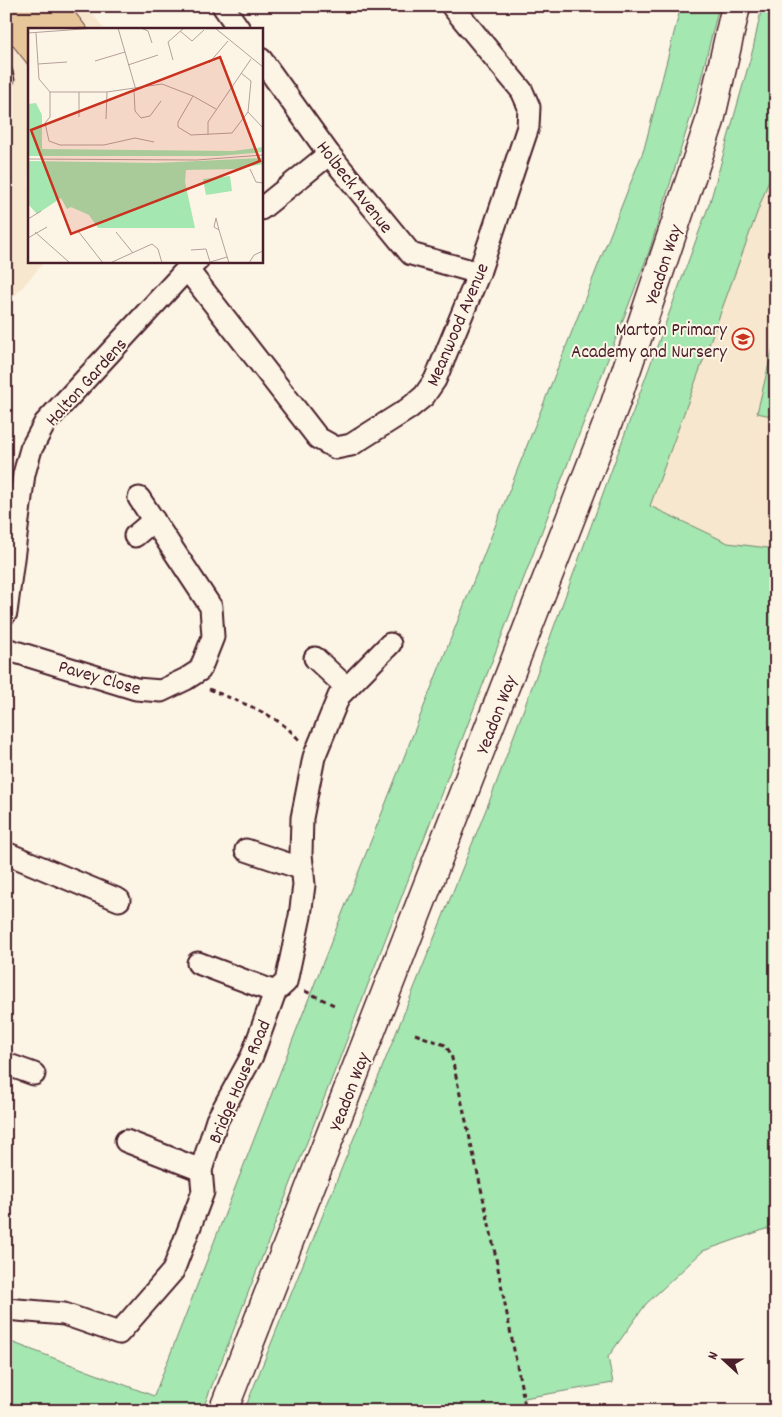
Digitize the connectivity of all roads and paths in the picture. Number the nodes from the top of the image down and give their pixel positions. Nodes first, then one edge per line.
1 (223, 6) edge
2 (452, 6) edge
3 (736, 6) edge
4 (239, 28) edge
5 (262, 60) edge
6 (329, 154) junction
7 (262, 208) edge
8 (192, 265) edge
9 (479, 273) junction
10 (139, 498) dead end
11 (154, 520) junction
12 (135, 536) dead end
13 (6, 613) edge
14 (390, 644) dead end
15 (6, 649) edge
16 (315, 658) dead end
17 (186, 679) junction
18 (347, 688) junction
19 (314, 757) junction
20 (246, 850) dead end
21 (6, 853) edge
22 (303, 869) junction
23 (119, 900) dead end
24 (198, 963) dead end
25 (280, 987) junction
26 (336, 1006) dead end
27 (414, 1034) dead end
28 (6, 1064) edge
29 (34, 1074) dead end
30 (126, 1141) dead end
31 (202, 1170) junction
32 (6, 1309) edge
33 (223, 1411) edge
34 (526, 1411) edge

1 - 4 street
2 - 9 street, Meanwood Avenue
3 - 33 street, Yeadon Way
5 - 6 street, Holbeck Avenue
6 - 7 street
6 - 9 street, Holbeck Avenue
8 - 9 street, Meanwood Avenue
8 - 13 street, Halton Gardens
10 - 11 street, Pavey Close
11 - 12 street
11 - 17 street, Pavey Close
14 - 18 street, Bridge House Road
15 - 17 street, Pavey Close
16 - 18 street
17 - 19 path
18 - 19 street, Bridge House Road
19 - 22 street, Bridge House Road
20 - 22 street
21 - 23 street
22 - 25 street, Bridge House Road
24 - 25 street
25 - 26 path
25 - 31 street, Bridge House Road
27 - 34 path
28 - 29 street
30 - 31 street
31 - 32 street, Bridge House Road

